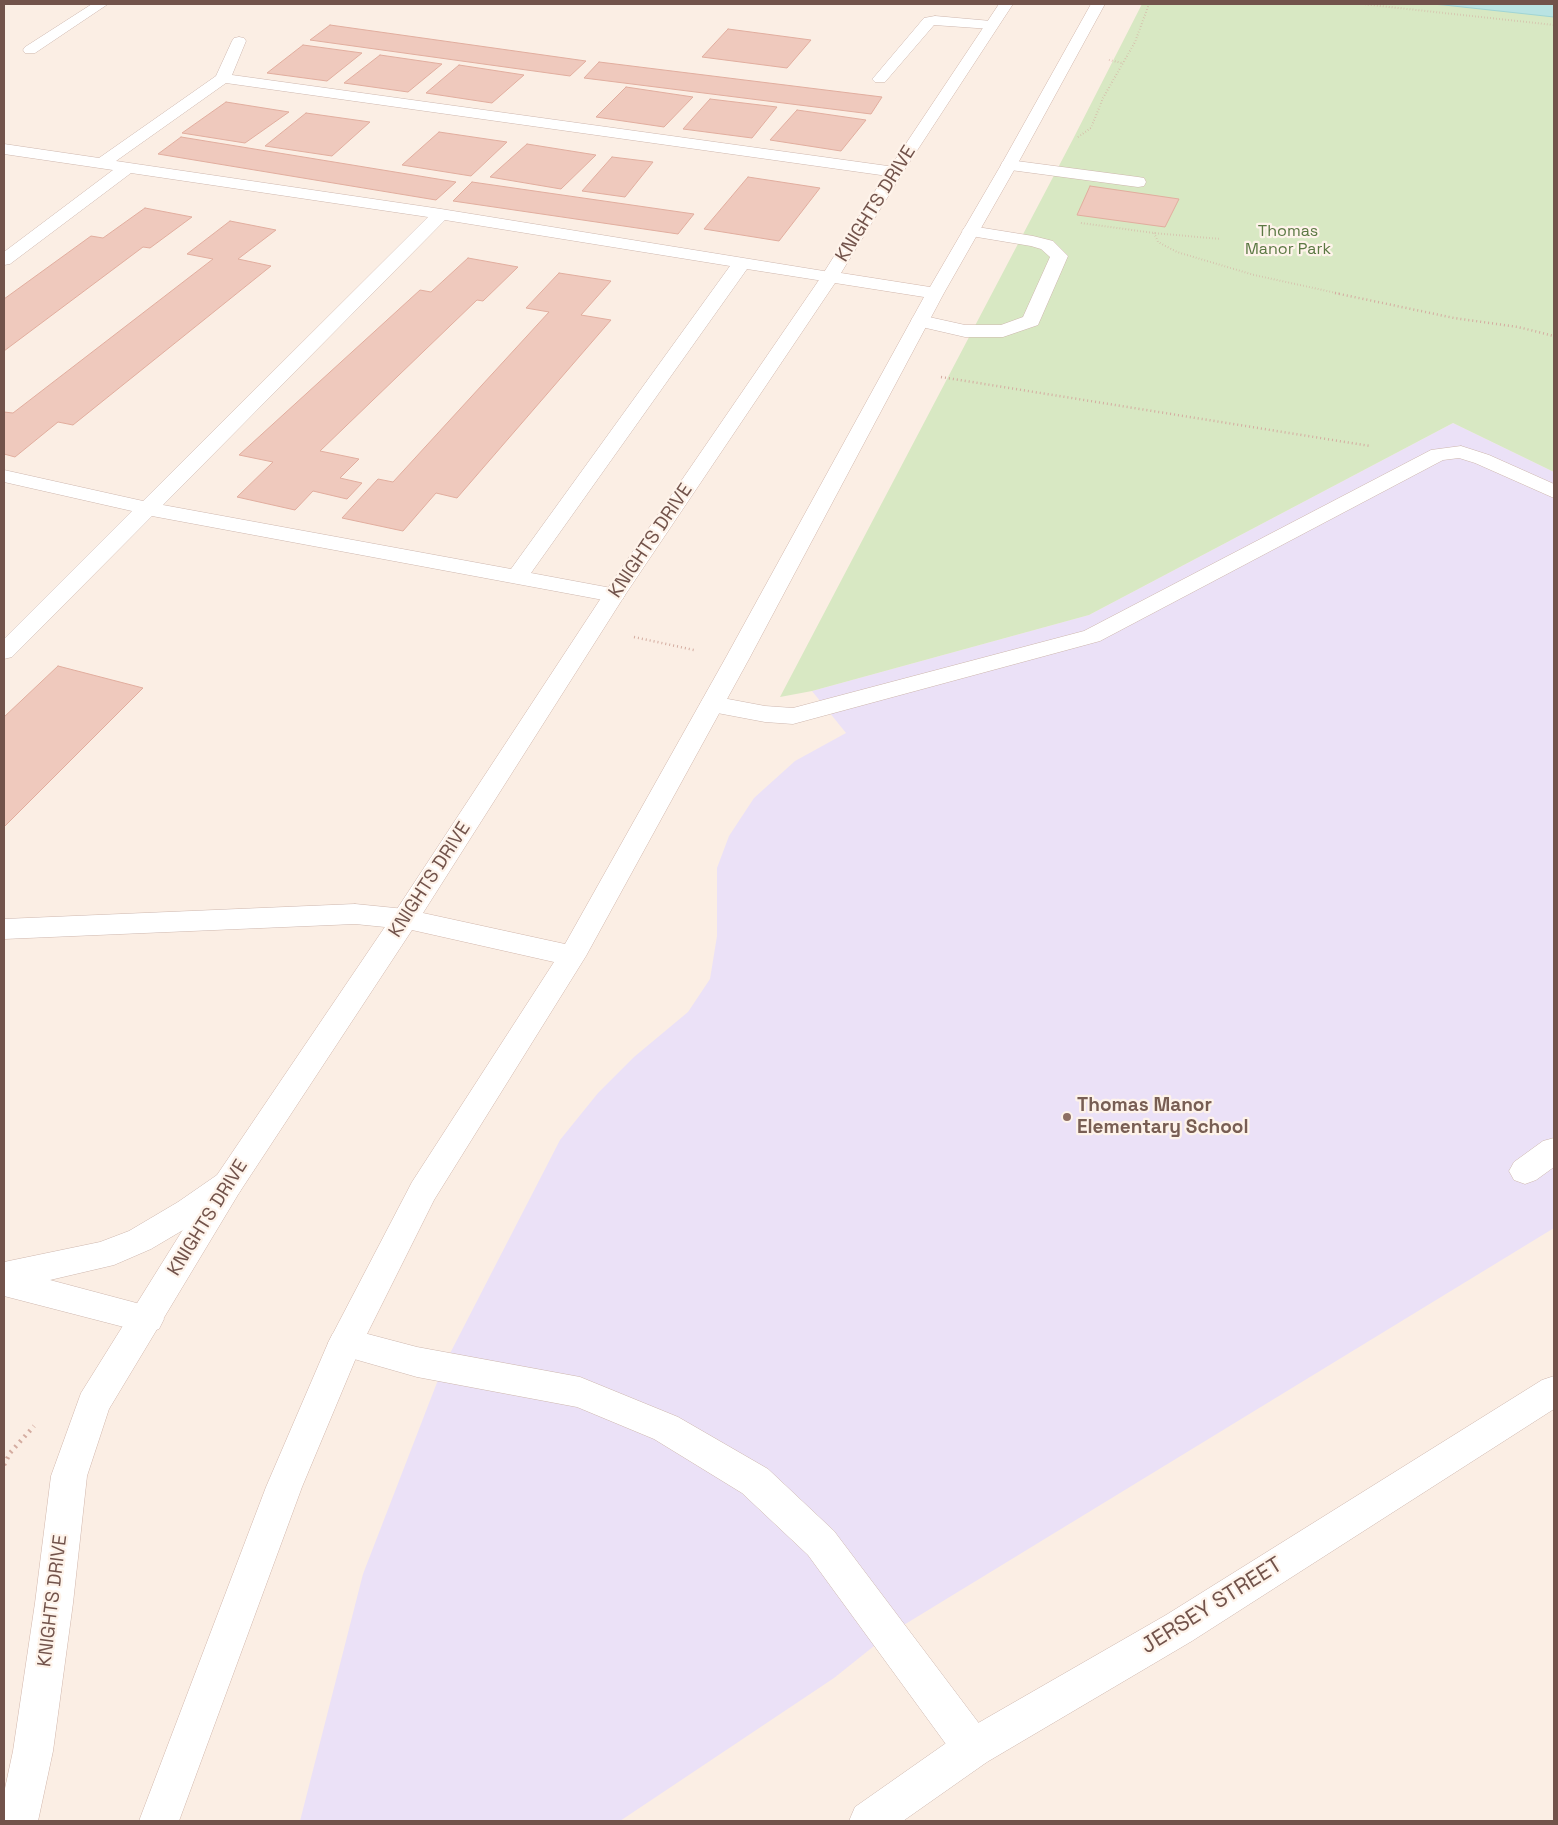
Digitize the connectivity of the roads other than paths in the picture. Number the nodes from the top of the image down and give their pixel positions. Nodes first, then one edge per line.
1 (101, 4) edge
2 (1006, 4) edge
3 (1098, 4) edge
4 (992, 25) junction
5 (238, 41) dead end
6 (30, 50) dead end
7 (223, 78) junction
8 (880, 79) dead end
9 (4, 149) edge
10 (101, 164) junction
11 (1009, 165) junction
12 (128, 168) junction
13 (895, 172) junction
14 (1138, 182) dead end
15 (441, 214) junction
16 (971, 232) junction
17 (4, 260) edge
18 (741, 264) junction
19 (830, 277) junction
20 (936, 293) junction
21 (920, 321) junction
22 (4, 476) edge
23 (1554, 492) edge
24 (146, 508) junction
25 (517, 576) junction
26 (614, 595) junction
27 (4, 652) edge
28 (712, 704) junction
29 (405, 919) junction
30 (4, 929) edge
31 (572, 956) junction
32 (1554, 1150) edge
33 (1525, 1171) dead end
34 (228, 1184) junction
35 (4, 1276) edge
36 (4, 1282) edge
37 (147, 1319) junction
38 (345, 1343) junction
39 (1554, 1391) edge
40 (973, 1748) junction
41 (18, 1821) edge
42 (159, 1821) edge
43 (869, 1821) edge

1 - 6 street
2 - 4 street, KNIGHTS DRIVE
3 - 11 street
4 - 8 street
4 - 13 street, KNIGHTS DRIVE
5 - 7 street
7 - 10 street
7 - 13 street
9 - 10 street
10 - 12 street
11 - 14 street
11 - 16 street
12 - 15 street
12 - 17 street
13 - 19 street, KNIGHTS DRIVE
15 - 18 street
15 - 24 street
16 - 20 street
16 - 21 street
18 - 19 street
18 - 25 street
19 - 20 street
19 - 26 street, KNIGHTS DRIVE
20 - 21 street
21 - 28 street
22 - 24 street
23 - 28 street
24 - 25 street
24 - 27 street
25 - 26 street
26 - 29 street, KNIGHTS DRIVE
28 - 31 street
29 - 30 street
29 - 31 street
29 - 34 street, KNIGHTS DRIVE
31 - 38 street
32 - 33 street
34 - 35 street
34 - 37 street, KNIGHTS DRIVE
36 - 37 street
37 - 41 street, KNIGHTS DRIVE
38 - 40 street
38 - 42 street
39 - 40 street, JERSEY STREET
40 - 43 street, JERSEY STREET

